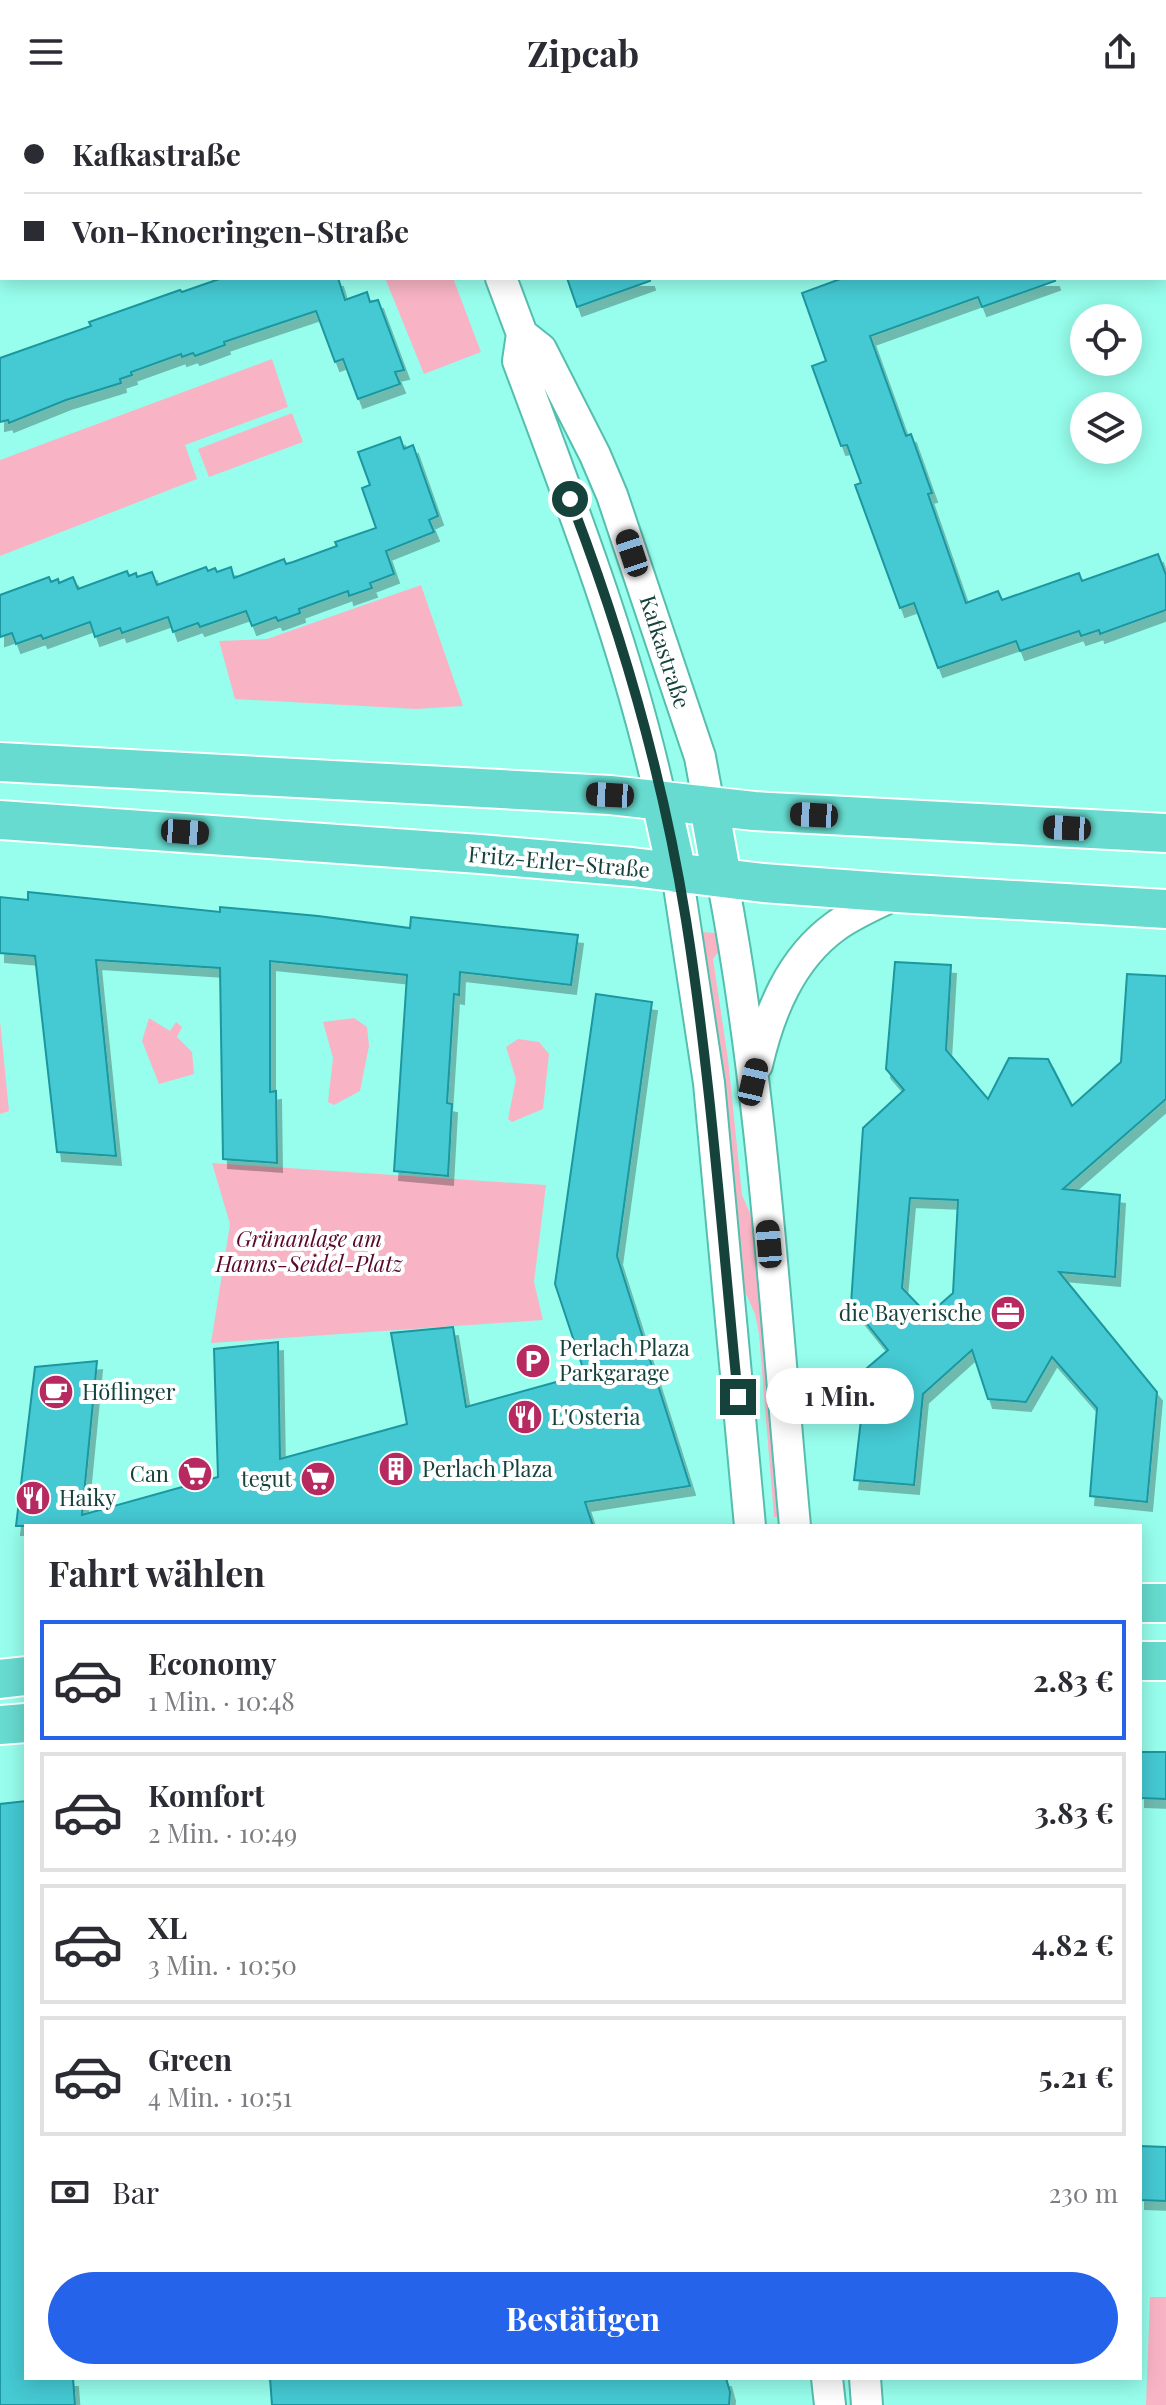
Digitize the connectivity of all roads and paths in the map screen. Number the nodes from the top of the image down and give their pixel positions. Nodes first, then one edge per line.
1 (502, 280) edge
2 (522, 334) junction
3 (0, 762) edge
4 (661, 801) junction
5 (709, 806) junction
6 (0, 820) edge
7 (1166, 833) edge
8 (677, 873) junction
9 (722, 878) junction
10 (897, 893) junction
11 (1166, 909) edge
12 (753, 1082) junction
13 (750, 1524) edge
14 (795, 1524) edge
15 (1142, 1603) edge
16 (1166, 1603) edge
17 (1142, 1661) edge
18 (1166, 1661) edge
19 (24, 1676) edge
20 (0, 1679) edge
21 (24, 1723) edge
22 (0, 1725) edge
23 (827, 2380) edge
24 (865, 2380) edge
25 (830, 2405) edge
26 (867, 2405) edge

1 - 2 street, Kafkastraße
2 - 4 street, Kafkastraße
2 - 5 street, Kafkastraße
3 - 4 main road
4 - 5 main road
4 - 8 main road
5 - 7 main road
5 - 9 main road
6 - 8 main road, Fritz-Erler-Straße
8 - 9 main road, Fritz-Erler-Straße
8 - 13 street
9 - 10 main road, Fritz-Erler-Straße
9 - 12 street
10 - 11 main road, Fritz-Erler-Straße
10 - 12 street
12 - 14 street
15 - 16 main road
17 - 18 main road
19 - 20 main road
21 - 22 main road
23 - 25 street
24 - 26 street

